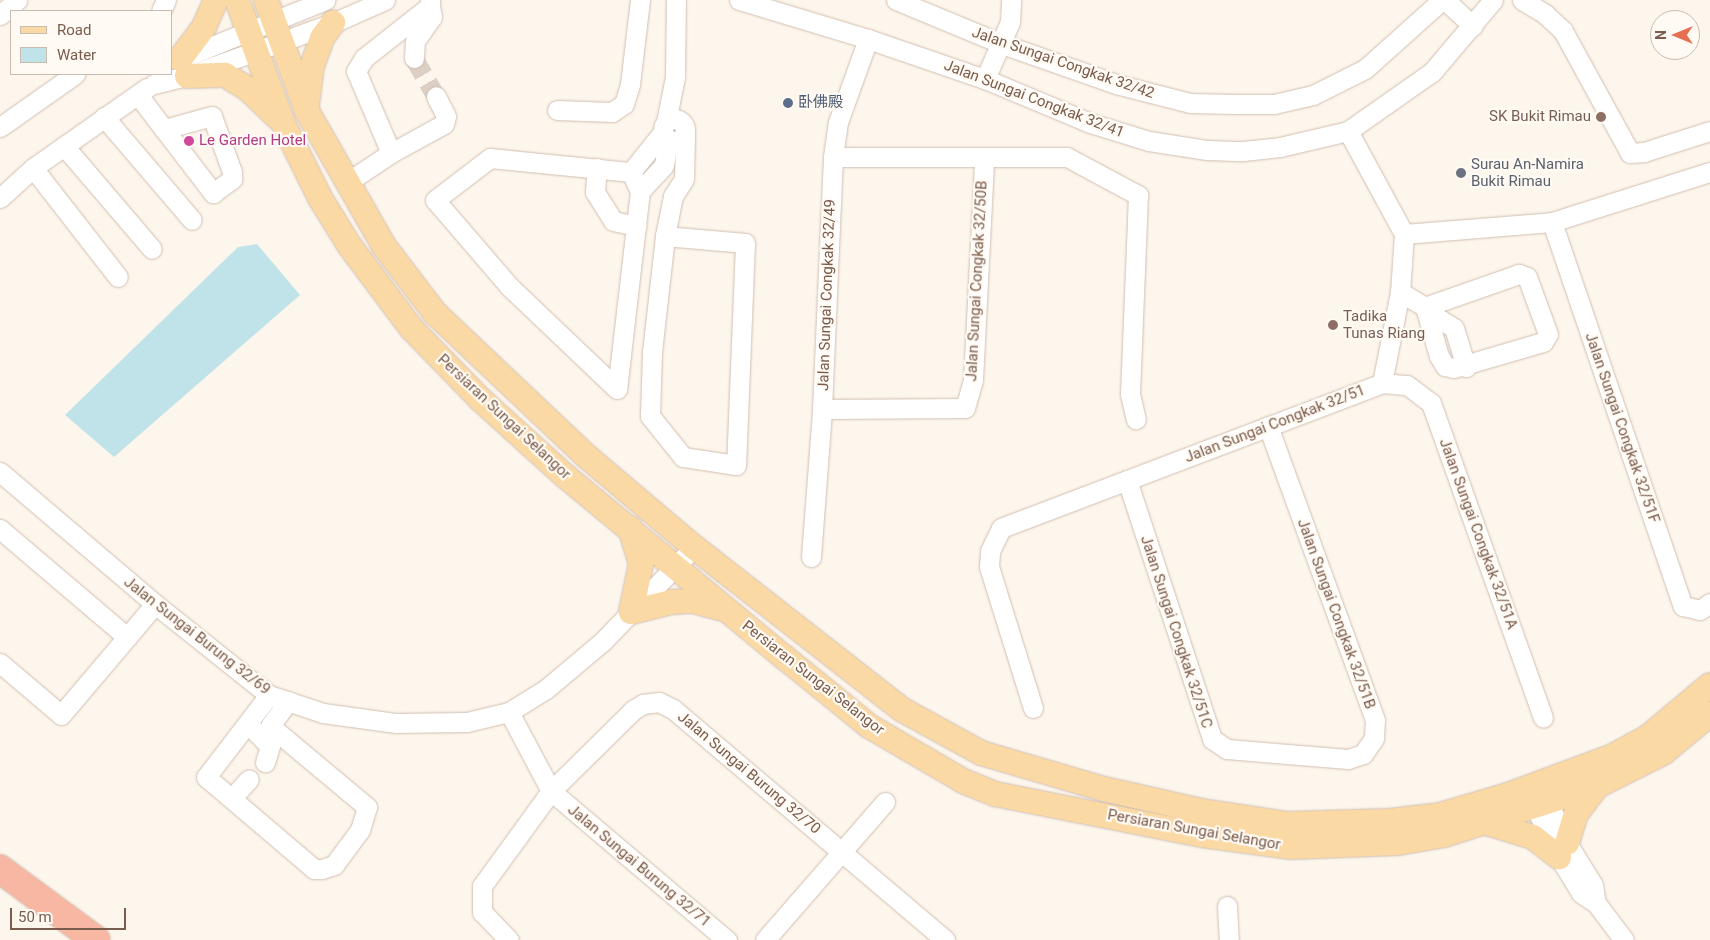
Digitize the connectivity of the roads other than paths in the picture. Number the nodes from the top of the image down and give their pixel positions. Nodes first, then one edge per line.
1 (17, 0) edge
2 (216, 0) edge
3 (237, 0) edge
4 (326, 0) edge
5 (385, 0) edge
6 (640, 0) edge
7 (676, 0) edge
8 (739, 0) edge
9 (896, 0) edge
10 (1011, 0) edge
11 (1443, 0) edge
12 (1494, 0) edge
13 (1522, 0) edge
14 (430, 3) edge
15 (1543, 5) edge
16 (0, 15) edge
17 (274, 21) edge
18 (333, 23) junction
19 (1473, 26) junction
20 (868, 39) junction
21 (251, 41) junction
22 (1002, 44) junction
23 (414, 58) tunnel mouth
24 (179, 67) edge
25 (74, 75) edge
26 (158, 79) edge
27 (984, 79) junction
28 (138, 95) junction
29 (436, 96) tunnel mouth
30 (557, 110) dead end
31 (307, 112) junction
32 (104, 117) junction
33 (282, 121) junction
34 (0, 127) edge
35 (164, 129) dead end
36 (1348, 131) junction
37 (1710, 131) edge
38 (673, 132) junction
39 (64, 146) junction
40 (391, 153) junction
41 (832, 157) junction
42 (984, 160) junction
43 (33, 168) junction
44 (597, 168) junction
45 (631, 172) junction
46 (1710, 173) edge
47 (346, 183) junction
48 (640, 191) junction
49 (0, 198) edge
50 (192, 220) dead end
51 (1552, 222) junction
52 (636, 226) junction
53 (1404, 234) junction
54 (665, 236) junction
55 (152, 249) dead end
56 (118, 277) dead end
57 (1400, 292) junction
58 (1427, 314) junction
59 (1382, 383) junction
60 (822, 409) junction
61 (1136, 419) dead end
62 (1268, 426) junction
63 (0, 472) edge
64 (1127, 480) junction
65 (630, 528) junction
66 (0, 529) edge
67 (694, 546) junction
68 (811, 557) dead end
69 (676, 565) junction
70 (1710, 603) edge
71 (155, 604) junction
72 (728, 611) junction
73 (631, 612) junction
74 (127, 636) junction
75 (0, 663) edge
76 (1710, 685) edge
77 (269, 695) junction
78 (288, 701) junction
79 (1033, 708) dead end
80 (509, 712) junction
81 (1710, 714) edge
82 (1543, 718) dead end
83 (260, 729) junction
84 (1285, 754) joint
85 (264, 762) dead end
86 (249, 779) dead end
87 (1597, 786) junction
88 (552, 791) junction
89 (1537, 796) junction
90 (232, 798) junction
91 (885, 802) dead end
92 (1486, 823) junction
93 (1563, 850) junction
94 (841, 851) junction
95 (0, 869) edge
96 (1227, 906) dead end
97 (96, 940) edge
98 (509, 940) edge
99 (727, 940) edge
100 (765, 940) edge
101 (945, 940) edge
102 (1229, 940) edge
103 (1624, 940) edge

1 - 16 street
2 - 24 main road
3 - 21 main road, Persiaran Sungai Selangor
4 - 17 street
5 - 18 street
6 - 30 street
7 - 38 street
8 - 20 street, Jalan Sungai Congkak 32/41
9 - 22 street, Jalan Sungai Congkak 32/42
10 - 22 street
11 - 19 street
11 - 22 street, Jalan Sungai Congkak 32/42
12 - 19 street, Jalan Sungai Congkak 32/41
13 - 15 street
14 - 23 street
14 - 40 street
15 - 37 street
17 - 18 street
17 - 21 street
17 - 31 main road, Persiaran Sungai Selangor
18 - 31 main road
19 - 36 street, Jalan Sungai Congkak 32/41
20 - 27 street, Jalan Sungai Congkak 32/41
20 - 41 street, Jalan Sungai Congkak 32/49
21 - 24 street
21 - 33 main road, Persiaran Sungai Selangor
22 - 27 street
24 - 33 main road
25 - 34 street
26 - 28 street
27 - 36 street, Jalan Sungai Congkak 32/41
28 - 32 street
28 - 35 street
29 - 40 street
31 - 47 main road, Persiaran Sungai Selangor
32 - 39 street
32 - 50 street
33 - 65 main road, Persiaran Sungai Selangor
36 - 53 street
38 - 45 street
38 - 48 street
38 - 54 street
39 - 43 street
39 - 55 street
40 - 47 street
41 - 42 street
41 - 60 street, Jalan Sungai Congkak 32/49
42 - 60 street, Jalan Sungai Congkak 32/50B
42 - 61 street
43 - 49 street
43 - 56 street
44 - 45 street
44 - 52 street
44 - 52 street
45 - 48 street
46 - 51 street
47 - 67 main road, Persiaran Sungai Selangor
48 - 52 street
51 - 53 street
51 - 70 street, Jalan Sungai Congkak 32/51F
53 - 57 street, Jalan Sungai Congkak 32/51
54 - 54 street
57 - 58 street
57 - 59 street, Jalan Sungai Congkak 32/51
58 - 58 street
59 - 62 street, Jalan Sungai Congkak 32/51
59 - 82 street, Jalan Sungai Congkak 32/51A
60 - 68 street, Jalan Sungai Congkak 32/49
62 - 64 street, Jalan Sungai Congkak 32/51
62 - 84 street, Jalan Sungai Congkak 32/51B
63 - 71 street, Jalan Sungai Burung 32/69
64 - 79 street, Jalan Sungai Congkak 32/51
64 - 84 street, Jalan Sungai Congkak 32/51C
65 - 69 main road, Persiaran Sungai Selangor
65 - 73 main road
66 - 74 street
67 - 69 street, Jalan Sungai Burung 32/69
67 - 89 main road, Persiaran Sungai Selangor
69 - 72 main road, Persiaran Sungai Selangor
69 - 73 street, Jalan Sungai Burung 32/69
71 - 74 street
71 - 77 street, Jalan Sungai Burung 32/69
72 - 73 main road
72 - 92 main road, Persiaran Sungai Selangor
73 - 80 street, Jalan Sungai Burung 32/69
74 - 75 street
76 - 89 main road, Persiaran Sungai Selangor
77 - 78 street, Jalan Sungai Burung 32/69
77 - 83 street
78 - 80 street, Jalan Sungai Burung 32/69
78 - 83 street
80 - 88 street
81 - 87 main road, Persiaran Sungai Selangor
83 - 85 street
83 - 90 street
83 - 90 street
86 - 90 street
87 - 89 main road, Persiaran Sungai Selangor
87 - 93 main road
88 - 94 street, Jalan Sungai Burung 32/70
88 - 98 street
88 - 99 street, Jalan Sungai Burung 32/71
89 - 92 main road, Persiaran Sungai Selangor
89 - 93 street
91 - 94 street
92 - 93 main road
93 - 103 street
94 - 100 street
94 - 101 street, Jalan Sungai Burung 32/70
95 - 97 highway
96 - 102 street

